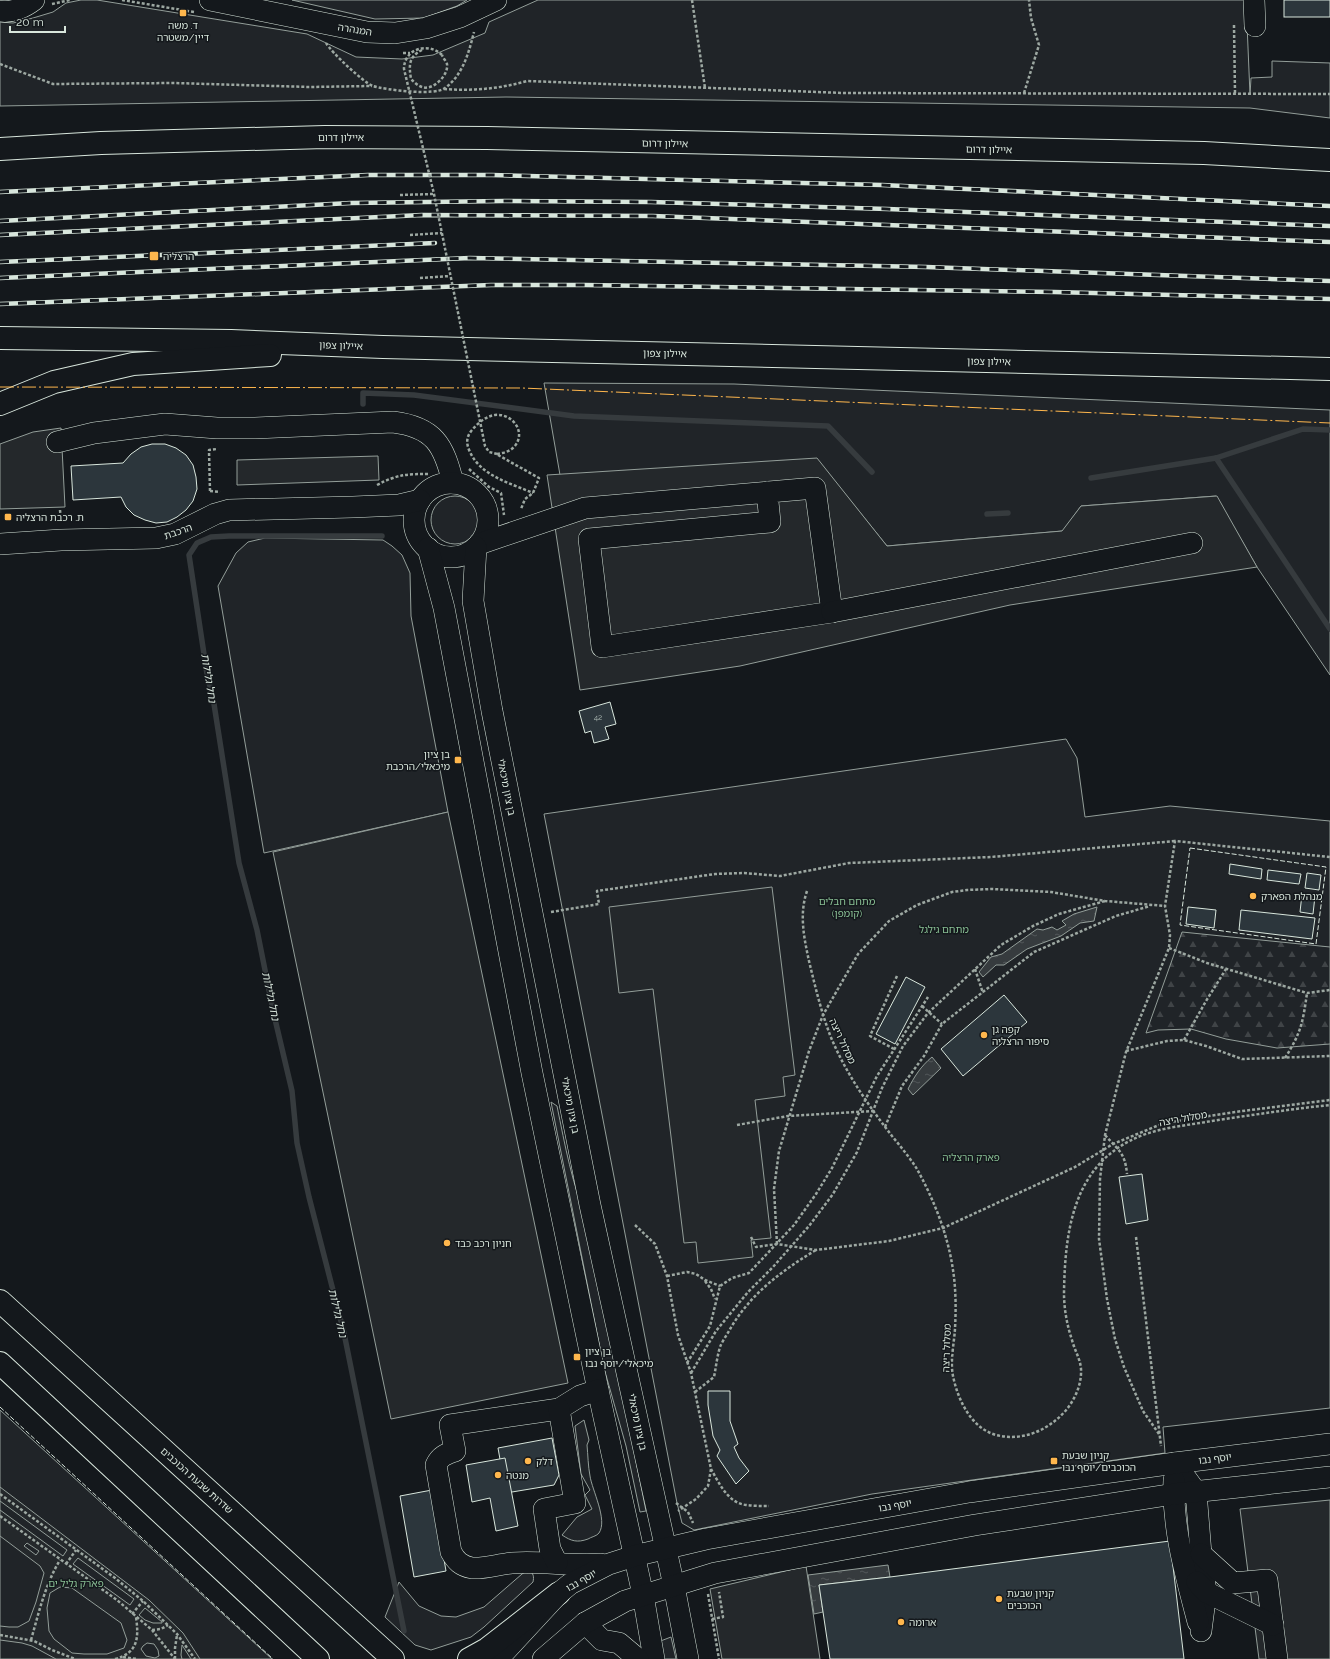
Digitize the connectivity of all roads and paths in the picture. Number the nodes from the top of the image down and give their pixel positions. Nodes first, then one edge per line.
1 (210, 0) edge
2 (496, 0) edge
3 (692, 0) edge
4 (1029, 0) edge
5 (1254, 0) edge
6 (34, 2) edge
7 (0, 11) edge
8 (1255, 26) joint
9 (468, 34) dead end
10 (322, 37) dead end
11 (437, 45) dead end
12 (0, 64) edge
13 (372, 86) junction
14 (706, 88) junction
15 (444, 89) junction
16 (1024, 93) junction
17 (1235, 93) junction
18 (1330, 94) edge
19 (0, 149) edge
20 (1330, 160) edge
21 (434, 194) junction
22 (400, 195) dead end
23 (442, 233) junction
24 (410, 234) dead end
25 (450, 276) junction
26 (420, 278) dead end
27 (0, 338) edge
28 (383, 347) junction
29 (1330, 369) edge
30 (0, 404) edge
31 (57, 442) dead end
32 (224, 448) dead end
33 (497, 454) junction
34 (453, 483) junction
35 (767, 492) junction
36 (533, 493) junction
37 (210, 497) dead end
38 (420, 500) junction
39 (353, 507) junction
40 (60, 510) dead end
41 (577, 510) junction
42 (488, 517) junction
43 (518, 520) junction
44 (61, 522) dead end
45 (415, 528) junction
46 (0, 544) edge
47 (1192, 544) dead end
48 (478, 546) junction
49 (428, 548) junction
50 (832, 612) junction
51 (1175, 841) junction
52 (1330, 857) edge
53 (807, 891) dead end
54 (1105, 901) junction
55 (1153, 906) junction
56 (1165, 906) junction
57 (551, 912) dead end
58 (1168, 948) junction
59 (975, 969) junction
60 (1226, 969) junction
61 (897, 976) dead end
62 (1330, 990) edge
63 (982, 993) junction
64 (1307, 993) junction
65 (928, 997) dead end
66 (922, 1006) junction
67 (928, 1013) junction
68 (823, 1014) junction
69 (942, 1024) junction
70 (1184, 1040) junction
71 (894, 1049) junction
72 (559, 1050) junction
73 (1126, 1052) junction
74 (1330, 1056) edge
75 (1285, 1058) junction
76 (544, 1091) junction
77 (865, 1099) junction
78 (1330, 1100) edge
79 (1330, 1104) edge
80 (873, 1111) junction
81 (858, 1113) junction
82 (788, 1116) junction
83 (737, 1125) dead end
84 (885, 1126) junction
85 (1105, 1135) junction
86 (1112, 1144) junction
87 (1102, 1149) junction
88 (1117, 1149) junction
89 (1102, 1160) junction
90 (1127, 1174) dead end
91 (590, 1205) junction
92 (635, 1225) dead end
93 (943, 1228) junction
94 (751, 1237) dead end
95 (1136, 1237) dead end
96 (777, 1244) junction
97 (791, 1247) junction
98 (816, 1250) junction
99 (667, 1276) junction
100 (705, 1280) junction
101 (720, 1286) junction
102 (715, 1300) junction
103 (0, 1301) edge
104 (0, 1363) edge
105 (687, 1363) junction
106 (690, 1373) junction
107 (598, 1390) junction
108 (695, 1392) junction
109 (560, 1409) junction
110 (1159, 1434) junction
111 (1330, 1444) edge
112 (1169, 1464) junction
113 (711, 1469) junction
114 (1330, 1477) edge
115 (1196, 1492) junction
116 (0, 1494) edge
117 (1174, 1494) junction
118 (768, 1506) dead end
119 (0, 1516) edge
120 (672, 1516) dead end
121 (666, 1549) junction
122 (76, 1550) junction
123 (1201, 1554) junction
124 (634, 1556) junction
125 (60, 1560) junction
126 (1182, 1562) junction
127 (557, 1563) junction
128 (66, 1564) junction
129 (610, 1564) junction
130 (674, 1586) junction
131 (718, 1587) dead end
132 (1206, 1592) junction
133 (559, 1593) junction
134 (708, 1593) dead end
135 (643, 1595) junction
136 (143, 1601) junction
137 (132, 1614) junction
138 (135, 1616) junction
139 (712, 1619) junction
140 (585, 1623) junction
141 (1273, 1624) junction
142 (168, 1625) junction
143 (152, 1630) junction
144 (178, 1634) junction
145 (0, 1635) edge
146 (370, 1638) junction
147 (31, 1640) junction
148 (122, 1657) junction
149 (75, 1659) edge
150 (115, 1659) edge
151 (137, 1659) edge
152 (175, 1659) edge
153 (195, 1659) edge
154 (318, 1659) edge
155 (393, 1659) edge
156 (406, 1659) edge
157 (469, 1659) edge
158 (498, 1659) edge
159 (543, 1659) edge
160 (638, 1659) edge
161 (654, 1659) edge
162 (688, 1659) edge
163 (719, 1659) edge
164 (1277, 1659) edge

1 - 2 street, המנהרה
3 - 14 path
4 - 16 path
5 - 8 street
6 - 7 street
8 - 17 path
9 - 15 path
10 - 13 path
11 - 21 path, bridge
12 - 13 path
13 - 15 path
14 - 15 path
14 - 16 path
16 - 17 path
17 - 18 path
19 - 20 main road, איילון דרום
21 - 22 path
21 - 23 path, bridge
23 - 24 path
23 - 25 path, bridge
25 - 26 path
25 - 33 path, bridge
27 - 28 main road, איילון צפון
28 - 29 main road, איילון צפון
28 - 30 main road
31 - 34 street
32 - 37 path
33 - 36 path
33 - 36 path
34 - 38 street
34 - 42 street
35 - 41 street
35 - 50 street
35 - 50 street
36 - 43 path
38 - 39 street, הרכבת
38 - 45 street
39 - 45 street, הרכבת
39 - 46 street, הרכבת
40 - 44 path
41 - 43 street
41 - 48 street
42 - 43 street
42 - 48 street
45 - 49 street
47 - 50 street
48 - 49 street
48 - 72 street, בן ציון מיכאלי
49 - 76 street
51 - 52 path
51 - 56 path
51 - 57 path
53 - 68 path, מסלול ריצה
54 - 55 path
54 - 59 path
54 - 68 path
55 - 56 path
55 - 63 path
56 - 58 path
58 - 60 path
58 - 73 path
59 - 63 path
59 - 67 path
60 - 64 path
60 - 70 path
61 - 71 path
62 - 64 path
63 - 69 path
64 - 75 path
65 - 66 path
66 - 67 path
66 - 71 path
67 - 69 path
67 - 80 path
68 - 77 path, מסלול ריצה
68 - 82 path
69 - 84 path
70 - 73 path
70 - 75 path
71 - 77 path
72 - 76 street
72 - 91 street, בן ציון מיכאלי
73 - 85 path
74 - 75 path
76 - 91 street
76 - 107 street
77 - 80 path, מסלול ריצה
77 - 81 path
78 - 86 path
79 - 88 path, מסלול ריצה
80 - 81 path
80 - 84 path, מסלול ריצה
80 - 97 path
81 - 82 path
81 - 96 path
82 - 83 path
82 - 96 path
84 - 93 path, מסלול ריצה
85 - 86 path
85 - 87 path
86 - 87 path
86 - 88 path
87 - 89 path
87 - 93 path
88 - 89 path, מסלול ריצה
88 - 90 path
89 - 93 path, מסלול ריצה
89 - 110 path
91 - 121 street, בן ציון מיכאלי
92 - 99 path
93 - 98 path
94 - 96 path
95 - 110 path
96 - 97 path
96 - 101 path
97 - 98 path
97 - 106 path
98 - 108 path
99 - 100 path
99 - 105 path
100 - 101 path
100 - 102 path
101 - 102 path
102 - 105 path
103 - 146 main road, שדרות שבעת הכוכבים
104 - 154 main road
105 - 106 path
106 - 108 path
107 - 109 street
107 - 124 street
108 - 113 path
109 - 127 street
109 - 127 street
110 - 112 path
111 - 112 street, יוסף נבו
112 - 115 street
112 - 117 street
112 - 121 street, יוסף נבו
113 - 118 path
113 - 120 path
114 - 115 street
115 - 117 street
115 - 123 street
116 - 122 path
117 - 126 street
117 - 130 street
119 - 125 path
121 - 124 street, יוסף נבו
121 - 130 street, בן ציון מיכאלי
122 - 128 path
122 - 136 path
123 - 132 street
123 - 141 street
124 - 129 street, יוסף נבו
124 - 135 street
125 - 128 path
125 - 147 path
126 - 132 street
126 - 132 street
127 - 129 street
128 - 137 path
129 - 133 street, יוסף נבו
130 - 135 street
130 - 162 street, בן ציון מיכאלי
131 - 139 path
132 - 141 street
133 - 157 main road
133 - 158 street, יוסף נבו
134 - 139 path
135 - 140 street
135 - 161 street
136 - 137 path
136 - 142 path
137 - 138 path
138 - 143 path
138 - 148 path
139 - 163 path
140 - 159 street
140 - 160 street
141 - 164 street
142 - 143 path
142 - 144 path
143 - 152 path
144 - 152 path
144 - 153 path
145 - 147 path
146 - 155 main road, שדרות שבעת הכוכבים
146 - 156 main road
147 - 149 path
148 - 150 path
148 - 151 path

